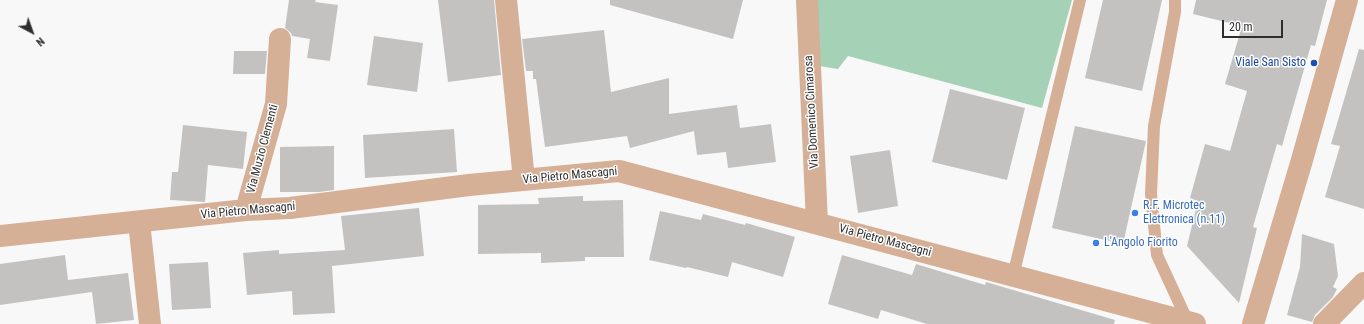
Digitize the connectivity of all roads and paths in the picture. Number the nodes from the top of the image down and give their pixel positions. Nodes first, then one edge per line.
1 (506, 0) edge
2 (807, 0) edge
3 (1080, 0) edge
4 (1175, 0) edge
5 (1347, 0) edge
6 (280, 39) dead end
7 (524, 180) junction
8 (246, 210) junction
9 (139, 222) junction
10 (817, 223) junction
11 (0, 236) edge
12 (1014, 276) junction
13 (1364, 283) edge
14 (1192, 323) edge
15 (150, 324) edge
16 (1253, 324) edge
17 (1324, 324) edge

1 - 7 street
2 - 10 street, Via Domenico Cimarosa
3 - 12 lane
4 - 14 lane
5 - 16 street
6 - 8 street, Via Muzio Clementi
7 - 8 street, Via Pietro Mascagni
7 - 10 street, Via Pietro Mascagni
8 - 9 street, Via Pietro Mascagni
9 - 11 street, Via Pietro Mascagni
9 - 15 street
10 - 12 street, Via Pietro Mascagni
12 - 14 street, Via Pietro Mascagni
13 - 17 street

